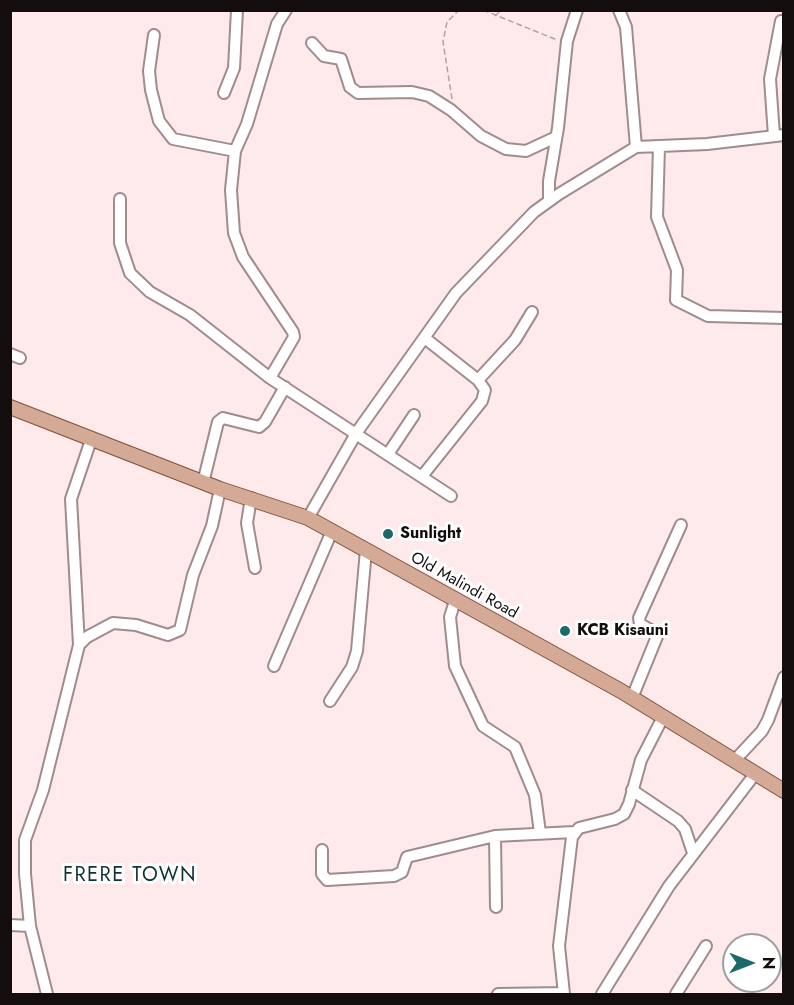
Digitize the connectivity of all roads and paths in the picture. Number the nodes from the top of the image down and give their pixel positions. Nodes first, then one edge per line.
1 (237, 10) edge
2 (286, 10) edge
3 (459, 10) edge
4 (483, 10) edge
5 (501, 10) edge
6 (577, 10) edge
7 (619, 10) edge
8 (495, 16) junction
9 (781, 21) dead end
10 (154, 35) dead end
11 (567, 41) junction
12 (312, 43) dead end
13 (224, 93) dead end
14 (451, 110) junction
15 (779, 135) edge
16 (556, 137) junction
17 (636, 147) junction
18 (659, 147) junction
19 (235, 151) junction
20 (120, 199) dead end
21 (549, 201) junction
22 (532, 312) dead end
23 (783, 318) edge
24 (426, 339) junction
25 (270, 378) junction
26 (478, 380) junction
27 (285, 387) junction
28 (10, 407) edge
29 (414, 415) dead end
30 (357, 432) junction
31 (91, 440) junction
32 (388, 454) junction
33 (423, 476) junction
34 (203, 483) junction
35 (220, 489) junction
36 (451, 496) dead end
37 (250, 498) junction
38 (308, 518) junction
39 (681, 525) dead end
40 (332, 531) junction
41 (366, 550) junction
42 (255, 568) dead end
43 (455, 601) junction
44 (79, 645) junction
45 (274, 666) dead end
46 (783, 677) edge
47 (632, 698) junction
48 (330, 701) dead end
49 (663, 717) junction
50 (735, 760) junction
51 (755, 774) junction
52 (632, 790) junction
53 (783, 791) edge
54 (574, 832) junction
55 (540, 833) junction
56 (495, 836) junction
57 (322, 850) dead end
58 (693, 853) junction
59 (496, 907) dead end
60 (10, 925) edge
61 (30, 926) junction
62 (706, 946) dead end
63 (47, 994) edge
64 (498, 994) edge
65 (564, 994) edge
66 (602, 994) edge
67 (676, 994) edge

1 - 13 street
2 - 19 street
3 - 14 path
4 - 8 path
5 - 8 path
6 - 11 street
7 - 17 street
8 - 11 path
9 - 15 street
10 - 19 street
11 - 16 street
12 - 14 street
14 - 16 street
15 - 18 street
16 - 21 street
17 - 18 street
17 - 21 street
18 - 23 street
19 - 25 street
20 - 25 street
21 - 24 street
22 - 26 street
24 - 26 street
24 - 30 street
25 - 27 street
26 - 33 street
27 - 30 street
27 - 34 street
28 - 31 main road, Old Malindi Road
29 - 32 street
30 - 32 street
30 - 38 street
31 - 34 main road, Old Malindi Road
31 - 44 street
32 - 33 street
33 - 36 street
34 - 35 main road, Old Malindi Road
35 - 37 main road, Old Malindi Road
35 - 44 street
37 - 38 main road, Old Malindi Road
37 - 42 street
38 - 40 main road, Old Malindi Road
39 - 47 street
40 - 41 main road, Old Malindi Road
40 - 45 street
41 - 43 main road, Old Malindi Road
41 - 48 street
43 - 47 main road, Old Malindi Road
43 - 55 street
44 - 61 street
46 - 50 street
47 - 49 main road, Old Malindi Road
49 - 50 main road, Old Malindi Road
49 - 52 street
50 - 51 main road, Old Malindi Road
51 - 53 main road, Old Malindi Road
51 - 58 street
52 - 54 street
52 - 58 street
54 - 55 street
54 - 65 street
55 - 56 street
56 - 57 street
56 - 59 street
58 - 66 street
60 - 61 street
61 - 63 street
62 - 67 street
64 - 65 street

